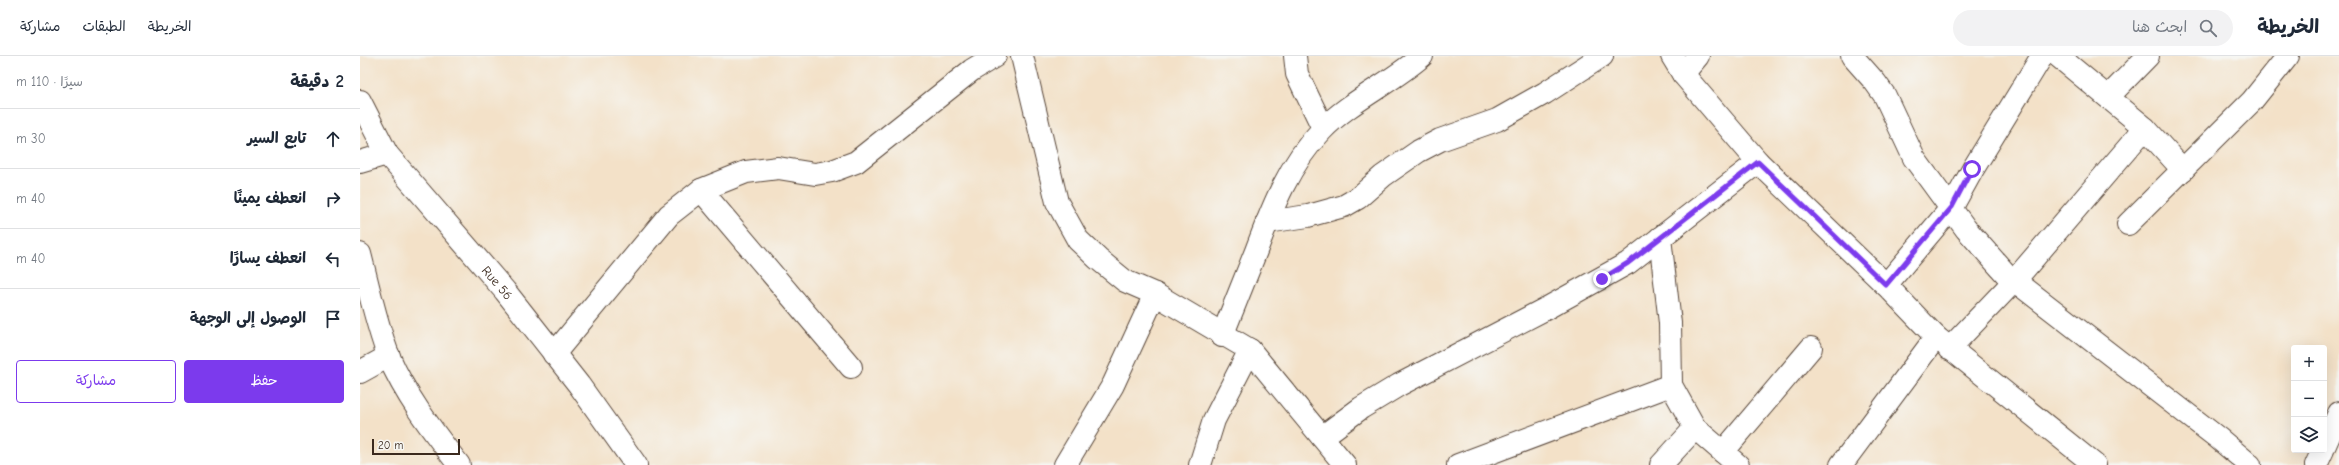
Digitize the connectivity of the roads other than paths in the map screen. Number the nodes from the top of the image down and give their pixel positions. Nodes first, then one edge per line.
1 (995, 56) edge
2 (1022, 56) edge
3 (1295, 56) edge
4 (1422, 56) edge
5 (1602, 56) edge
6 (1672, 56) edge
7 (1698, 56) edge
8 (1852, 56) edge
9 (2042, 56) edge
10 (2058, 56) edge
11 (2148, 56) edge
12 (2288, 56) edge
13 (1683, 74) junction
14 (2108, 97) junction
15 (360, 101) edge
16 (1323, 128) junction
17 (2145, 128) junction
18 (386, 154) junction
19 (360, 162) edge
20 (1758, 162) junction
21 (2183, 170) junction
22 (701, 190) junction
23 (1952, 207) junction
24 (1267, 222) junction
25 (2128, 224) dead end
26 (1660, 238) junction
27 (361, 262) edge
28 (2015, 280) junction
29 (1886, 285) junction
30 (1155, 294) junction
31 (1222, 336) junction
32 (1943, 343) junction
33 (1811, 348) dead end
34 (1250, 350) junction
35 (554, 354) junction
36 (389, 356) junction
37 (851, 366) dead end
38 (360, 372) edge
39 (1671, 385) junction
40 (2339, 413) edge
41 (1695, 428) junction
42 (1322, 437) junction
43 (2327, 440) edge
44 (2321, 453) edge
45 (1731, 458) edge
46 (459, 465) edge
47 (636, 465) edge
48 (1065, 465) edge
49 (1200, 465) edge
50 (1346, 465) edge
51 (1458, 465) edge
52 (1661, 465) edge
53 (1840, 465) edge
54 (2095, 465) edge
55 (2250, 465) edge
56 (2316, 465) edge

1 - 22 street
2 - 30 street
3 - 16 street
4 - 16 street
5 - 24 street
6 - 13 street
7 - 13 street
8 - 23 street
9 - 23 street
10 - 14 street
11 - 14 street
12 - 21 street
13 - 20 street
14 - 17 street
15 - 18 street, Rue 56
16 - 24 street
17 - 21 street
17 - 28 street
18 - 19 street
18 - 35 street, Rue 56
20 - 26 street
20 - 29 street
21 - 25 street
22 - 35 street
22 - 37 street
23 - 28 street
23 - 29 street
24 - 31 street
26 - 39 street
26 - 42 street
27 - 36 street
28 - 32 street
28 - 55 street
29 - 32 street
30 - 31 street
30 - 48 street
31 - 34 street
32 - 53 street
32 - 54 street
33 - 45 street
34 - 42 street
34 - 49 street
35 - 47 street, Rue 56
36 - 38 street
36 - 46 street
39 - 41 street
39 - 51 street
40 - 43 street
41 - 45 street
41 - 52 street
42 - 50 street
44 - 56 street

